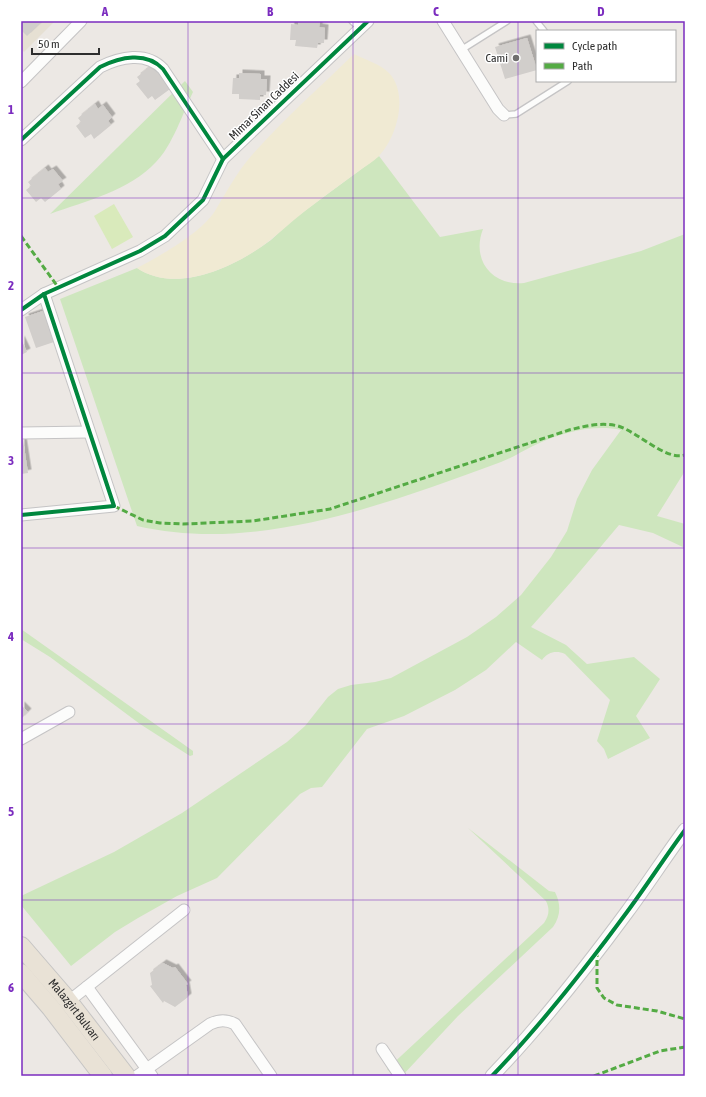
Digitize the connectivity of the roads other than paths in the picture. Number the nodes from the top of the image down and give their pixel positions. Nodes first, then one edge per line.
1 (80, 21) edge
2 (443, 21) edge
3 (507, 21) edge
4 (536, 21) edge
5 (360, 24) edge
6 (543, 30) edge
7 (461, 50) junction
8 (21, 81) edge
9 (566, 82) edge
10 (504, 115) joint
11 (21, 140) edge
12 (223, 159) junction
13 (44, 294) junction
14 (21, 310) edge
15 (89, 432) junction
16 (21, 433) edge
17 (21, 515) edge
18 (69, 712) dead end
19 (21, 739) edge
20 (685, 830) edge
21 (184, 910) dead end
22 (21, 946) edge
23 (21, 973) edge
24 (87, 987) junction
25 (69, 1002) junction
26 (382, 1049) dead end
27 (149, 1073) edge
28 (102, 1076) edge
29 (126, 1076) edge
30 (137, 1076) edge
31 (271, 1076) edge
32 (400, 1076) edge
33 (492, 1076) edge

1 - 8 street
2 - 7 street
3 - 7 lane
4 - 6 lane
5 - 12 street, Mimar Sinan Caddesi
7 - 10 street
9 - 10 lane
11 - 12 street
12 - 13 street, Mimar Sinan Caddesi
13 - 14 street, Mimar Sinan Caddesi
13 - 15 street
15 - 16 street
15 - 17 street
18 - 19 street
20 - 33 street
21 - 24 street
22 - 25 highway, Malazgirt Bulvarı
23 - 28 highway, Malazgirt Bulvarı
24 - 25 street
24 - 27 street
25 - 29 highway, Malazgirt Bulvarı
26 - 32 street
27 - 30 street
27 - 31 street

